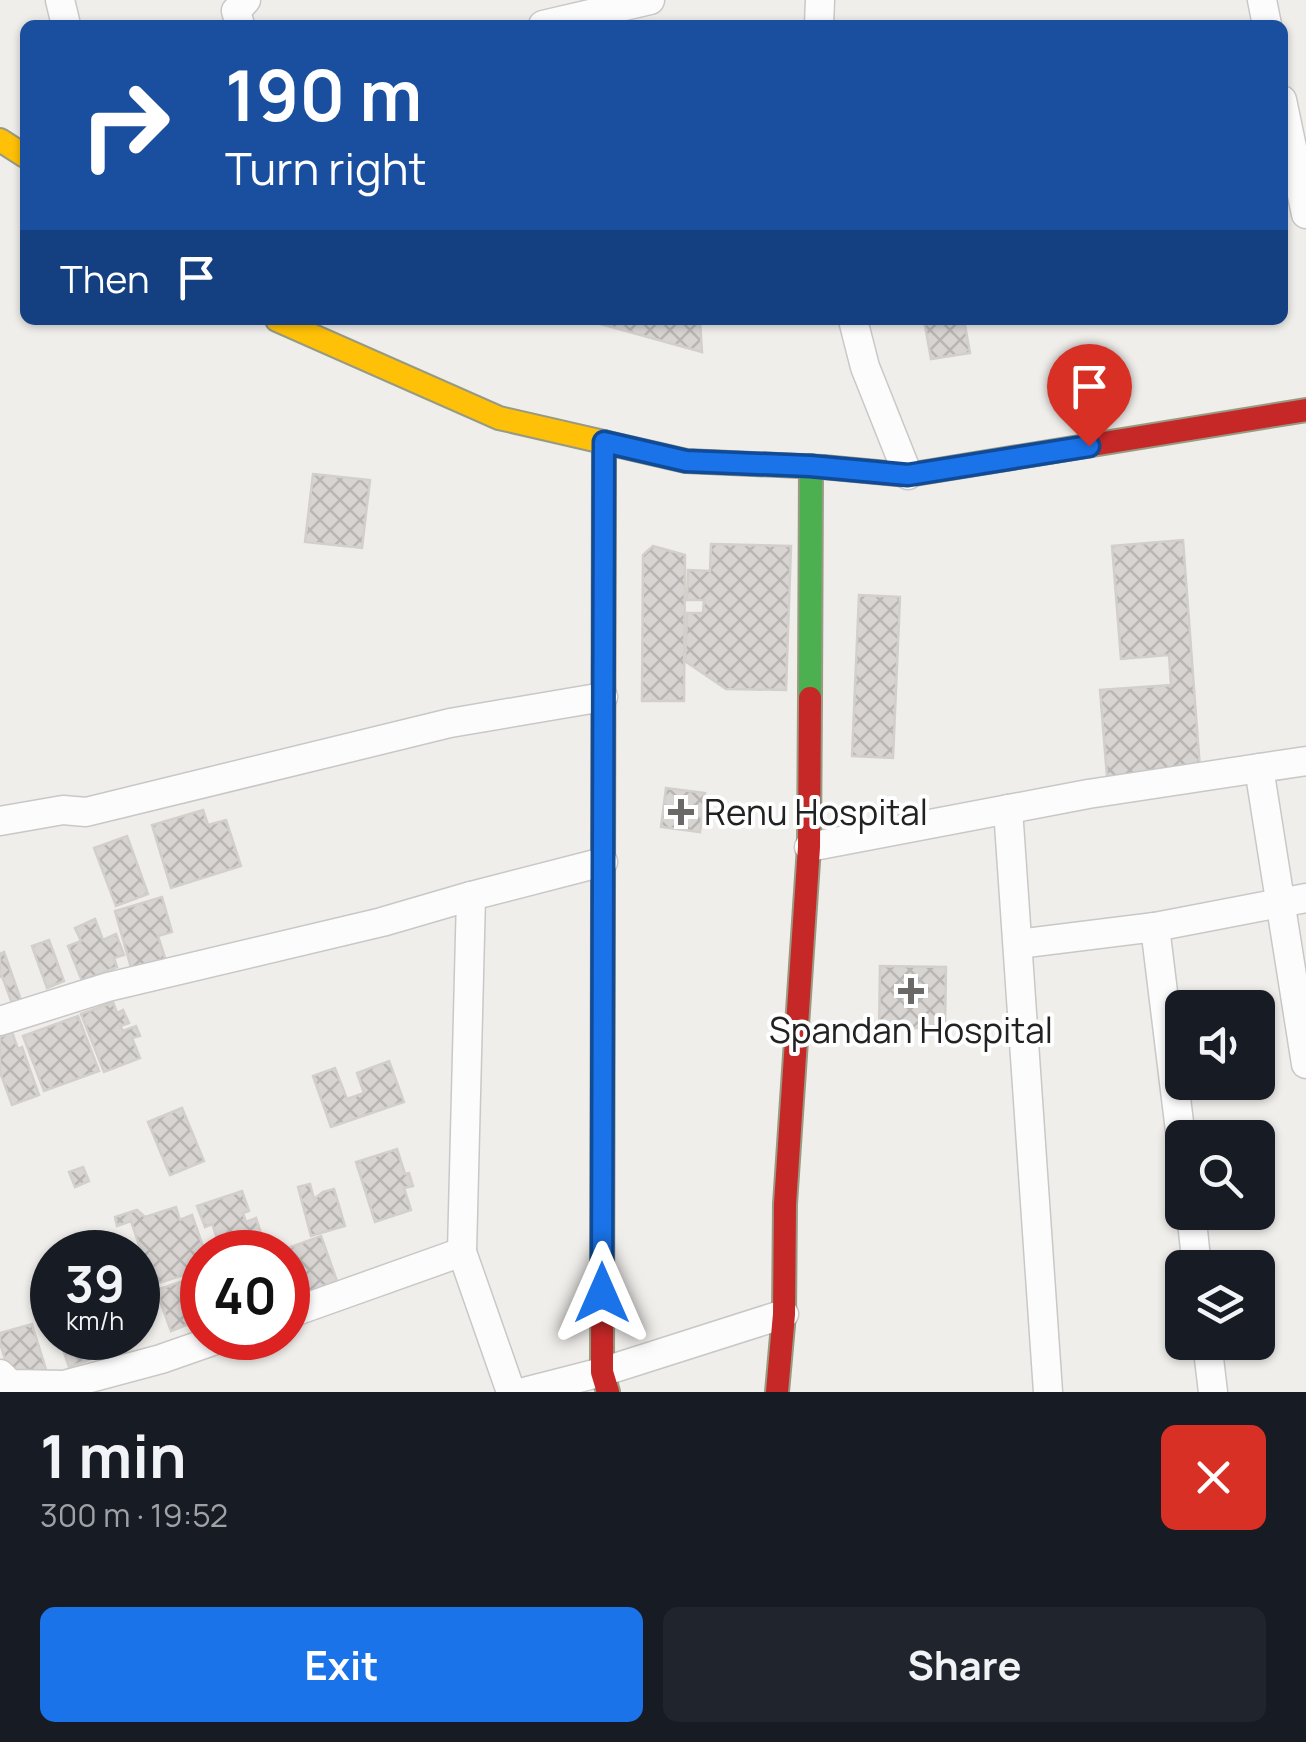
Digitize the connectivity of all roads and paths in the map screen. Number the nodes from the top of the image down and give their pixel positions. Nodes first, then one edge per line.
1 (650, 0) edge
2 (564, 20) edge
3 (1288, 128) edge
4 (1306, 214) edge
5 (288, 325) edge
6 (854, 325) edge
7 (1306, 410) edge
8 (604, 442) junction
9 (810, 466) junction
10 (908, 475) junction
11 (604, 698) junction
12 (1306, 761) edge
13 (1259, 768) junction
14 (1008, 809) junction
15 (0, 822) edge
16 (809, 847) junction
17 (603, 862) junction
18 (472, 896) junction
19 (1294, 902) edge
20 (1155, 927) junction
21 (1018, 944) junction
22 (0, 1021) edge
23 (1306, 1064) edge
24 (1179, 1120) edge
25 (462, 1252) junction
26 (310, 1306) edge
27 (784, 1314) junction
28 (180, 1352) edge
29 (1209, 1360) edge
30 (3, 1382) edge
31 (605, 1382) edge
32 (67, 1388) edge
33 (512, 1392) edge
34 (524, 1392) edge
35 (777, 1392) edge
36 (1048, 1392) edge
37 (1213, 1392) edge

1 - 2 street
3 - 4 street
5 - 8 main road
6 - 10 street
7 - 10 main road
8 - 9 main road
8 - 11 main road
9 - 10 main road
9 - 16 main road
11 - 15 street
11 - 17 main road
12 - 13 street
13 - 14 street
13 - 19 street
14 - 16 street
14 - 21 street
16 - 27 main road
17 - 18 street
17 - 31 main road
18 - 22 street
18 - 25 street
19 - 20 street
19 - 23 street
20 - 21 street
20 - 24 street
21 - 36 street
25 - 26 street
25 - 33 street
27 - 31 street
27 - 35 main road
28 - 32 street
29 - 37 street
30 - 32 street
31 - 34 street

